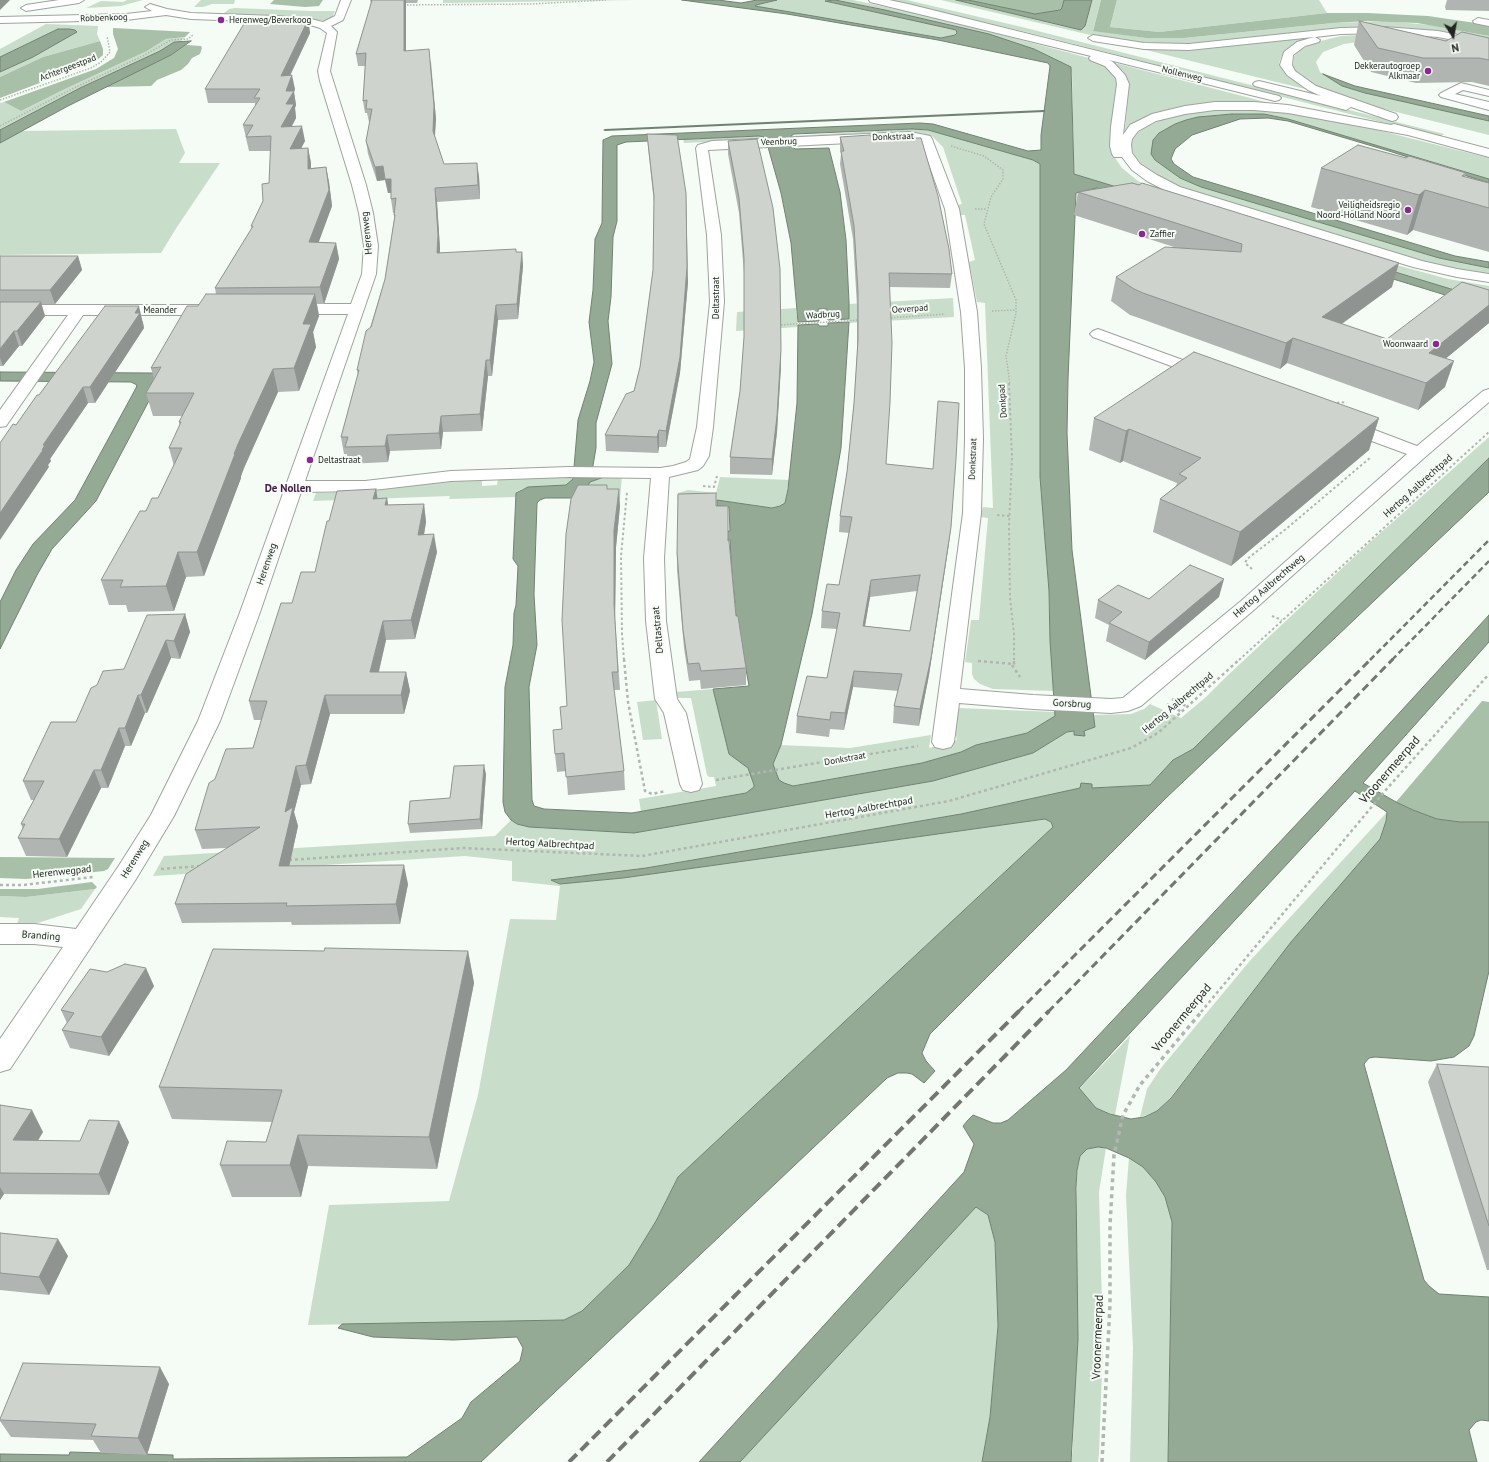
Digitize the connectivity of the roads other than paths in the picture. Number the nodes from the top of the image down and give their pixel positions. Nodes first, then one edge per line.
1 (79, 0) edge
2 (346, 0) edge
3 (874, 0) edge
4 (922, 0) edge
5 (165, 1) dead end
6 (941, 4) dead end
7 (150, 6) junction
8 (183, 6) dead end
9 (166, 12) junction
10 (41, 19) junction
11 (3, 20) edge
12 (1478, 21) dead end
13 (1489, 23) edge
14 (324, 26) junction
15 (1001, 29) junction
16 (1489, 45) edge
17 (1489, 93) edge
18 (1489, 106) edge
19 (1392, 117) junction
20 (1407, 132) junction
21 (802, 141) joint
22 (1489, 142) edge
23 (756, 143) joint
24 (1489, 153) edge
25 (1489, 278) edge
26 (1489, 283) edge
27 (269, 309) edge
28 (356, 309) junction
29 (0, 310) edge
30 (79, 310) junction
31 (230, 310) edge
32 (1098, 334) dead end
33 (1216, 378) edge
34 (23, 390) junction
35 (1489, 394) edge
36 (0, 396) edge
37 (1331, 420) edge
38 (0, 422) edge
39 (1420, 453) junction
40 (660, 473) junction
41 (293, 487) junction
42 (949, 695) junction
43 (1111, 706) joint
44 (943, 742) road end
45 (691, 784) dead end
46 (0, 934) edge
47 (83, 939) junction
48 (0, 1060) edge

1 - 11 main road
2 - 14 main road
3 - 15 main road, Nollenweg
4 - 6 main road
5 - 7 main road
7 - 9 main road
7 - 10 main road, Robbenkoog
8 - 9 main road
9 - 10 main road, Robbenkoog
9 - 14 main road
10 - 11 main road, Robbenkoog
12 - 13 main road
14 - 28 main road, Herenweg
15 - 20 main road, Nollenweg
15 - 26 main road
16 - 19 main road
16 - 19 main road, Nollenweg
17 - 18 main road
19 - 22 main road, Nollenweg
20 - 24 main road, Nollenweg
20 - 25 main road
21 - 23 main road, Veenbrug
21 - 42 main road, Donkstraat
23 - 40 main road, Deltastraat
27 - 28 main road
28 - 41 main road, Herenweg
29 - 30 main road, Meander
30 - 31 main road, Meander
30 - 34 main road
32 - 33 main road
34 - 36 main road
34 - 38 main road
35 - 39 main road, Hertog Aalbrechtweg
37 - 39 main road
39 - 43 main road, Hertog Aalbrechtweg
40 - 41 main road, Deltastraat
40 - 45 main road, Deltastraat
41 - 47 main road, Herenweg
42 - 43 main road, Gorsbrug
42 - 44 main road, Donkstraat
46 - 47 main road, Branding
47 - 48 main road, Herenweg

